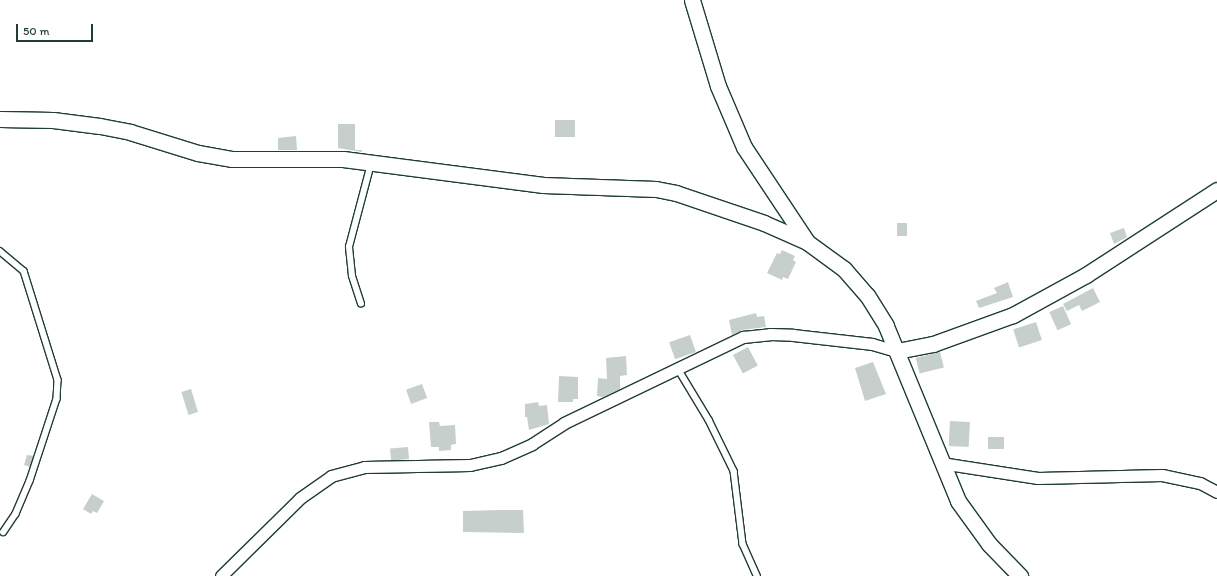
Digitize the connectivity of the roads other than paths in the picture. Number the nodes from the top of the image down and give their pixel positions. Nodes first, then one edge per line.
1 (692, 0) edge
2 (0, 119) edge
3 (372, 161) junction
4 (1217, 190) edge
5 (807, 242) junction
6 (0, 251) edge
7 (361, 304) dead end
8 (897, 351) junction
9 (677, 367) junction
10 (941, 463) junction
11 (1217, 492) edge
12 (4, 532) dead end
13 (221, 576) edge
14 (757, 576) edge
15 (1020, 576) edge

1 - 5 street
2 - 3 street
3 - 5 street
3 - 7 lane
4 - 8 street
5 - 8 street
6 - 12 lane
8 - 9 street
8 - 10 street
9 - 13 street
9 - 14 lane
10 - 11 street
10 - 15 street

